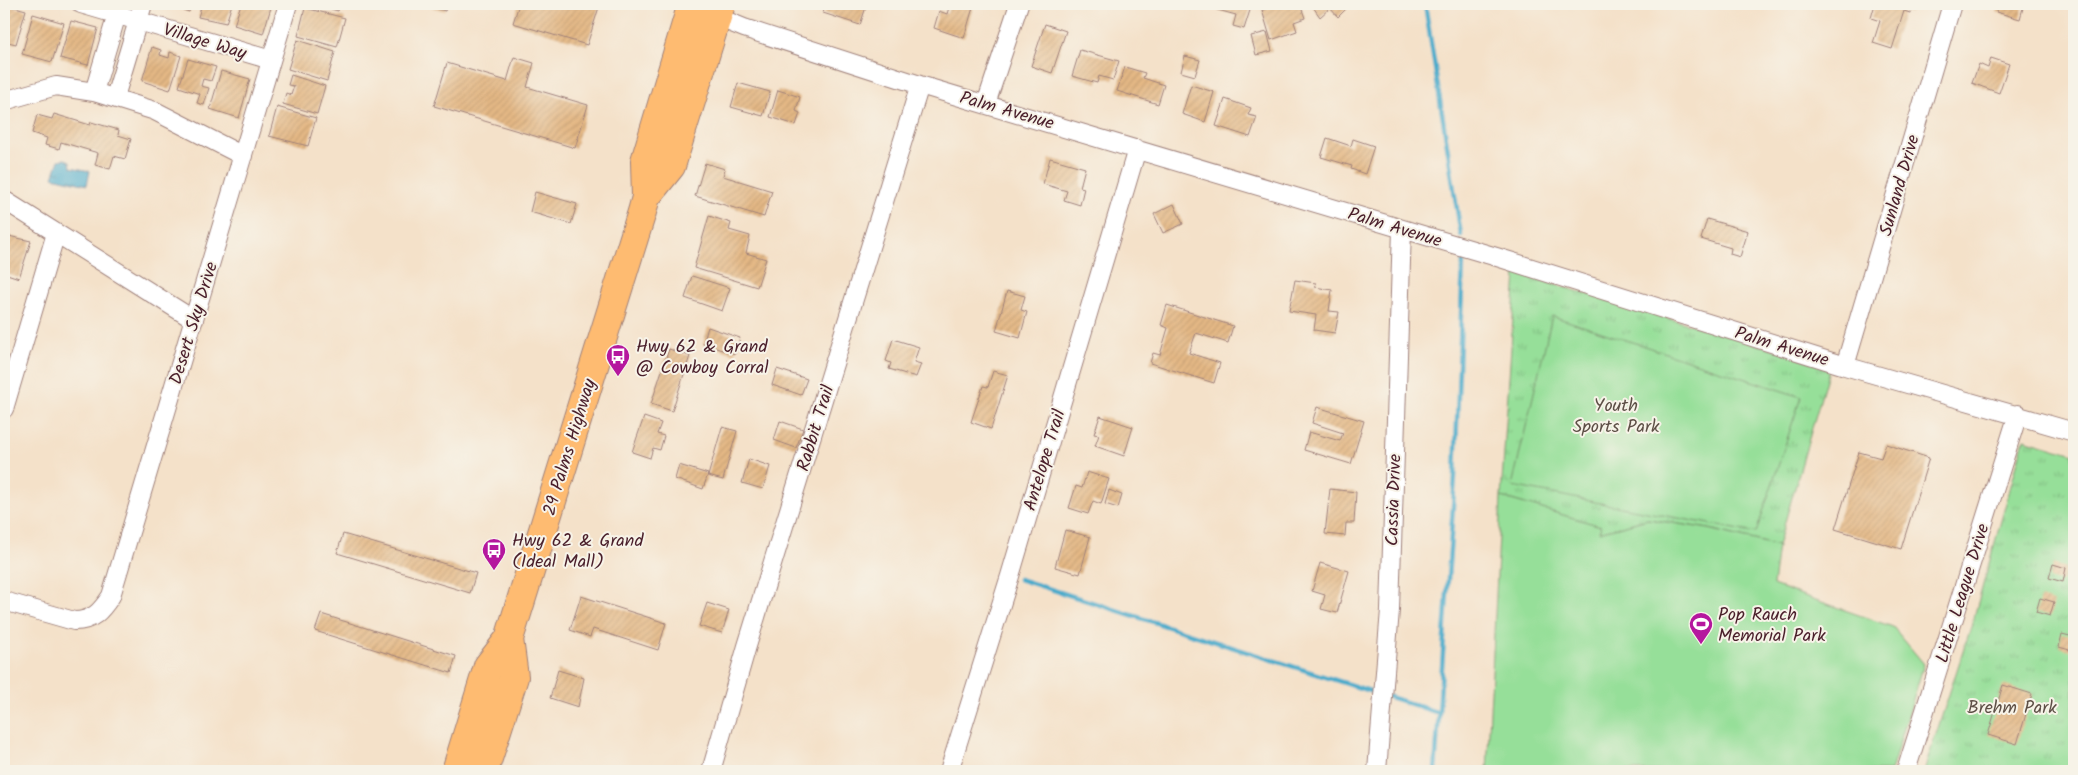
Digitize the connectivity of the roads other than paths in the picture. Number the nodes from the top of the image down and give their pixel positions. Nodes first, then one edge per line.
1 (81, 4) edge
2 (143, 4) edge
3 (288, 4) edge
4 (692, 4) edge
5 (1019, 4) edge
6 (1952, 4) edge
7 (716, 8) edge
8 (119, 9) edge
9 (138, 21) junction
10 (272, 60) junction
11 (920, 85) junction
12 (94, 92) junction
13 (115, 97) junction
14 (4, 101) edge
15 (986, 104) junction
16 (1137, 149) junction
17 (243, 156) junction
18 (646, 197) junction
19 (4, 200) edge
20 (1402, 228) junction
21 (56, 233) junction
22 (194, 320) junction
23 (1845, 366) junction
24 (4, 408) edge
25 (2018, 414) junction
26 (2074, 432) edge
27 (4, 601) edge
28 (509, 639) junction
29 (456, 771) edge
30 (484, 771) edge
31 (711, 771) edge
32 (949, 771) edge
33 (1377, 771) edge
34 (1906, 771) edge

1 - 8 street, Village Way
2 - 9 street
3 - 10 street, Desert Sky Drive
4 - 18 main road, 29 Palms Highway
5 - 15 street
6 - 23 street, Sunland Drive
7 - 11 street, Palm Avenue
7 - 18 main road, 29 Palms Highway
8 - 9 street, Village Way
8 - 12 street
9 - 10 street, Village Way
9 - 13 street
10 - 17 street, Desert Sky Drive
11 - 15 street, Palm Avenue
11 - 31 street, Rabbit Trail
12 - 13 street
12 - 14 street
13 - 17 street
15 - 16 street, Palm Avenue
16 - 20 street, Palm Avenue
16 - 32 street, Antelope Trail
17 - 22 street, Desert Sky Drive
18 - 28 main road, 29 Palms Highway
19 - 21 street
20 - 23 street, Palm Avenue
20 - 33 street, Cassia Drive
21 - 22 street
21 - 24 street
22 - 27 street, Desert Sky Drive
23 - 25 street, Palm Avenue
25 - 26 street, Palm Avenue
25 - 34 street, Little League Drive
28 - 29 main road, 29 Palms Highway
28 - 30 main road, 29 Palms Highway

